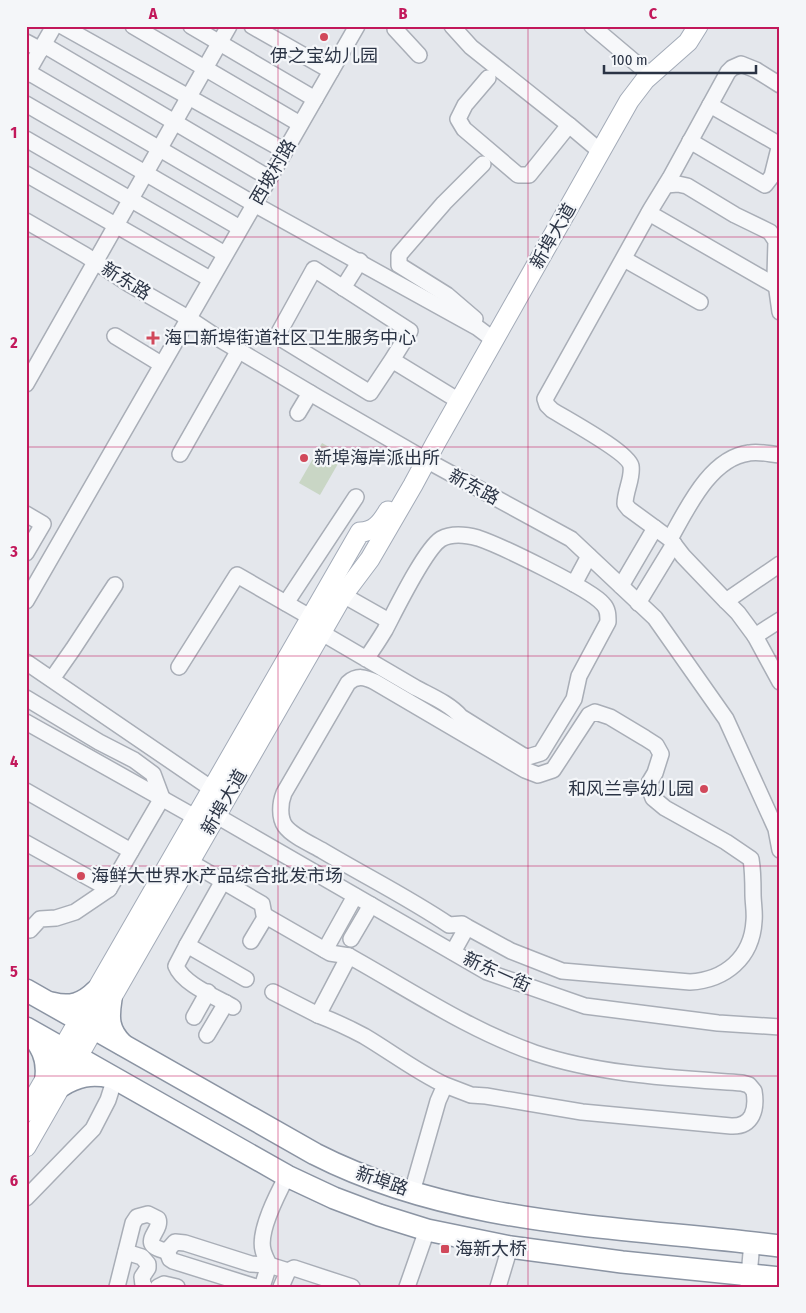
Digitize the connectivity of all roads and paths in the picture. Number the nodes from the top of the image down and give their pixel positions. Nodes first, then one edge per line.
1 (54, 26) edge
2 (62, 26) edge
3 (133, 26) edge
4 (191, 26) edge
5 (229, 26) edge
6 (252, 26) edge
7 (357, 26) edge
8 (452, 26) edge
9 (592, 26) edge
10 (698, 26) edge
11 (394, 27) edge
12 (277, 32) edge
13 (26, 42) edge
14 (219, 43) junction
15 (42, 48) junction
16 (419, 55) dead end
17 (205, 68) junction
18 (331, 71) junction
19 (27, 74) edge
20 (650, 74) junction
21 (488, 78) dead end
22 (780, 85) edge
23 (188, 97) junction
24 (315, 98) junction
25 (26, 104) edge
26 (710, 105) junction
27 (174, 122) junction
28 (300, 124) junction
29 (569, 125) junction
30 (26, 139) edge
31 (690, 141) junction
32 (780, 144) edge
33 (159, 149) junction
34 (284, 151) junction
35 (601, 152) junction
36 (483, 164) dead end
37 (146, 173) junction
38 (26, 174) edge
39 (269, 178) junction
40 (666, 185) junction
41 (131, 200) junction
42 (254, 204) junction
43 (649, 213) junction
44 (26, 221) edge
45 (116, 225) junction
46 (240, 228) junction
47 (225, 254) junction
48 (624, 260) junction
49 (95, 262) junction
50 (360, 262) junction
51 (210, 279) junction
52 (776, 286) junction
53 (343, 288) junction
54 (700, 302) dead end
55 (780, 312) edge
56 (188, 318) junction
57 (115, 336) dead end
58 (494, 340) junction
59 (238, 350) junction
60 (392, 360) junction
61 (162, 364) junction
62 (26, 384) edge
63 (310, 393) junction
64 (459, 401) junction
65 (298, 413) dead end
66 (180, 454) dead end
67 (780, 455) edge
68 (426, 460) junction
69 (356, 497) dead end
70 (26, 514) edge
71 (343, 517) junction
72 (655, 528) junction
73 (360, 532) junction
74 (672, 542) junction
75 (29, 543) edge
76 (320, 552) junction
77 (589, 556) junction
78 (780, 564) edge
79 (340, 565) junction
80 (574, 584) junction
81 (115, 585) dead end
82 (621, 586) junction
83 (343, 595) junction
84 (26, 601) edge
85 (726, 601) junction
86 (286, 603) junction
87 (638, 603) junction
88 (310, 617) junction
89 (780, 620) edge
90 (389, 621) junction
91 (322, 633) junction
92 (754, 636) junction
93 (366, 659) junction
94 (26, 662) edge
95 (179, 667) dead end
96 (52, 679) junction
97 (780, 682) edge
98 (26, 698) edge
99 (26, 722) edge
100 (212, 789) junction
101 (26, 791) edge
102 (162, 798) junction
103 (217, 816) junction
104 (195, 817) junction
105 (776, 823) edge
106 (26, 843) edge
107 (780, 850) edge
108 (131, 851) junction
109 (190, 862) junction
110 (223, 881) junction
111 (109, 890) junction
112 (354, 896) junction
113 (371, 905) junction
114 (266, 916) junction
115 (467, 927) junction
116 (26, 929) edge
117 (351, 939) dead end
118 (251, 941) dead end
119 (187, 945) junction
120 (325, 950) junction
121 (453, 952) junction
122 (349, 956) junction
123 (246, 979) dead end
124 (26, 990) edge
125 (208, 992) junction
126 (273, 992) dead end
127 (104, 995) junction
128 (46, 1001) junction
129 (318, 1015) junction
130 (194, 1017) dead end
131 (87, 1025) junction
132 (780, 1027) edge
133 (27, 1029) edge
134 (207, 1035) dead end
135 (126, 1047) junction
136 (71, 1053) junction
137 (115, 1078) junction
138 (54, 1082) junction
139 (445, 1085) junction
140 (26, 1112) edge
141 (26, 1147) edge
142 (287, 1176) junction
143 (412, 1192) junction
144 (26, 1198) edge
145 (427, 1230) junction
146 (752, 1242) junction
147 (780, 1246) edge
148 (510, 1247) junction
149 (167, 1251) junction
150 (126, 1252) junction
151 (269, 1265) junction
152 (288, 1270) junction
153 (780, 1278) edge
154 (749, 1281) edge
155 (318, 1282) edge
156 (346, 1286) edge
157 (117, 1287) edge
158 (145, 1287) edge
159 (158, 1287) edge
160 (178, 1287) edge
161 (256, 1287) edge
162 (262, 1287) edge
163 (281, 1287) edge
164 (407, 1287) edge
165 (498, 1287) edge

1 - 15 street
2 - 23 street
3 - 17 street
4 - 14 street
5 - 14 street
6 - 12 street
7 - 18 street, 西坡村路
8 - 29 street
9 - 20 street
10 - 20 main road, 新埠大道
11 - 16 street
12 - 18 street
13 - 15 street
14 - 17 street
14 - 24 street
15 - 19 street
15 - 27 street
17 - 23 street
17 - 28 street
18 - 24 street, 西坡村路
19 - 33 street
20 - 35 main road, 新埠大道
21 - 29 street
22 - 26 street
23 - 27 street
23 - 34 street
24 - 28 street, 西坡村路
25 - 37 street
26 - 31 street
26 - 32 street
27 - 33 street
27 - 39 street
28 - 34 street, 西坡村路
29 - 35 street
30 - 41 street
31 - 32 street
31 - 40 street
33 - 37 street
33 - 42 street
34 - 39 street, 西坡村路
35 - 58 main road, 新埠大道
36 - 58 street
37 - 41 street
37 - 46 street
38 - 45 street
39 - 42 street, 西坡村路
40 - 43 street
40 - 52 street
41 - 45 street
41 - 47 street
42 - 46 street, 西坡村路
42 - 50 street
43 - 48 street
43 - 52 street
44 - 49 street, 新东路
45 - 49 street
45 - 51 street
46 - 47 street, 西坡村路
47 - 51 street, 西坡村路
48 - 54 street
48 - 72 street
49 - 56 street, 新东路
49 - 62 street
50 - 53 street
50 - 58 street
51 - 56 street, 西坡村路
52 - 55 street
53 - 60 street
53 - 60 street
56 - 59 street, 新东路
56 - 61 street, 西坡村路
57 - 61 street
58 - 64 main road, 新埠大道
59 - 63 street, 新东路
59 - 66 street
60 - 64 street
61 - 84 street, 西坡村路
63 - 65 street
63 - 68 street, 新东路
64 - 68 main road, 新埠大道
67 - 74 street
68 - 73 main road, 新埠大道
68 - 77 street, 新东路
68 - 83 main road, 新埠大道
69 - 71 street
70 - 75 street
71 - 73 street
71 - 76 street
72 - 74 street
72 - 82 street
73 - 79 main road, 新埠大道
74 - 85 street
74 - 87 street
76 - 79 street
76 - 86 street
77 - 80 street
77 - 82 street, 新东路
78 - 85 street
79 - 88 main road, 新埠大道
80 - 90 street
80 - 93 street
81 - 96 street
82 - 87 street, 新东路
83 - 90 street
83 - 91 main road, 新埠大道
85 - 92 street
86 - 88 street
86 - 95 street
87 - 105 street, 新东路
88 - 100 main road, 新埠大道
89 - 92 street
90 - 93 street
91 - 93 street
91 - 103 main road, 新埠大道
92 - 97 street
94 - 96 street
96 - 100 street
98 - 102 street
99 - 102 street
100 - 104 main road, 新埠大道
101 - 108 street
102 - 104 street
102 - 108 street
103 - 109 main road, 新埠大道
103 - 112 street, 新东一街
104 - 127 main road, 新埠大道
105 - 107 street, 新东路
106 - 111 street
108 - 111 street
109 - 110 street
109 - 127 main road, 新埠大道
110 - 114 street
110 - 119 street
111 - 116 street
112 - 113 street, 新东一街
112 - 120 street
113 - 117 street
113 - 121 street, 新东一街
114 - 118 street
114 - 120 street
115 - 115 street
115 - 121 street
119 - 123 street
119 - 125 street
120 - 122 street
121 - 132 street, 新东一街
122 - 129 street
122 - 139 street
124 - 128 highway, 新埠路
125 - 130 street
125 - 134 street
126 - 129 street
127 - 128 highway
127 - 131 main road, 新埠大道
127 - 135 highway
128 - 131 highway, 新埠路
129 - 139 street
131 - 135 highway, 新埠路
131 - 136 main road, 新埠大道
133 - 136 highway, 新埠路
133 - 138 highway
135 - 143 highway, 新埠路
136 - 137 highway, 新埠路
136 - 138 main road, 新埠大道
137 - 138 highway
137 - 142 highway, 新埠路
137 - 144 street
138 - 140 main road, 新埠大道
138 - 141 main road, 新埠大道
139 - 143 street
142 - 145 highway, 新埠路
142 - 151 street
143 - 146 highway, 新埠路
145 - 148 highway, 新埠路
145 - 164 street
146 - 147 highway, 新埠路
146 - 154 street
148 - 154 highway, 新埠路
148 - 165 street
149 - 150 street
149 - 151 street
149 - 161 street
150 - 157 street
150 - 158 street
151 - 152 street
151 - 162 street
152 - 155 street
152 - 163 street
153 - 154 highway, 新埠路
155 - 156 street
159 - 160 street

